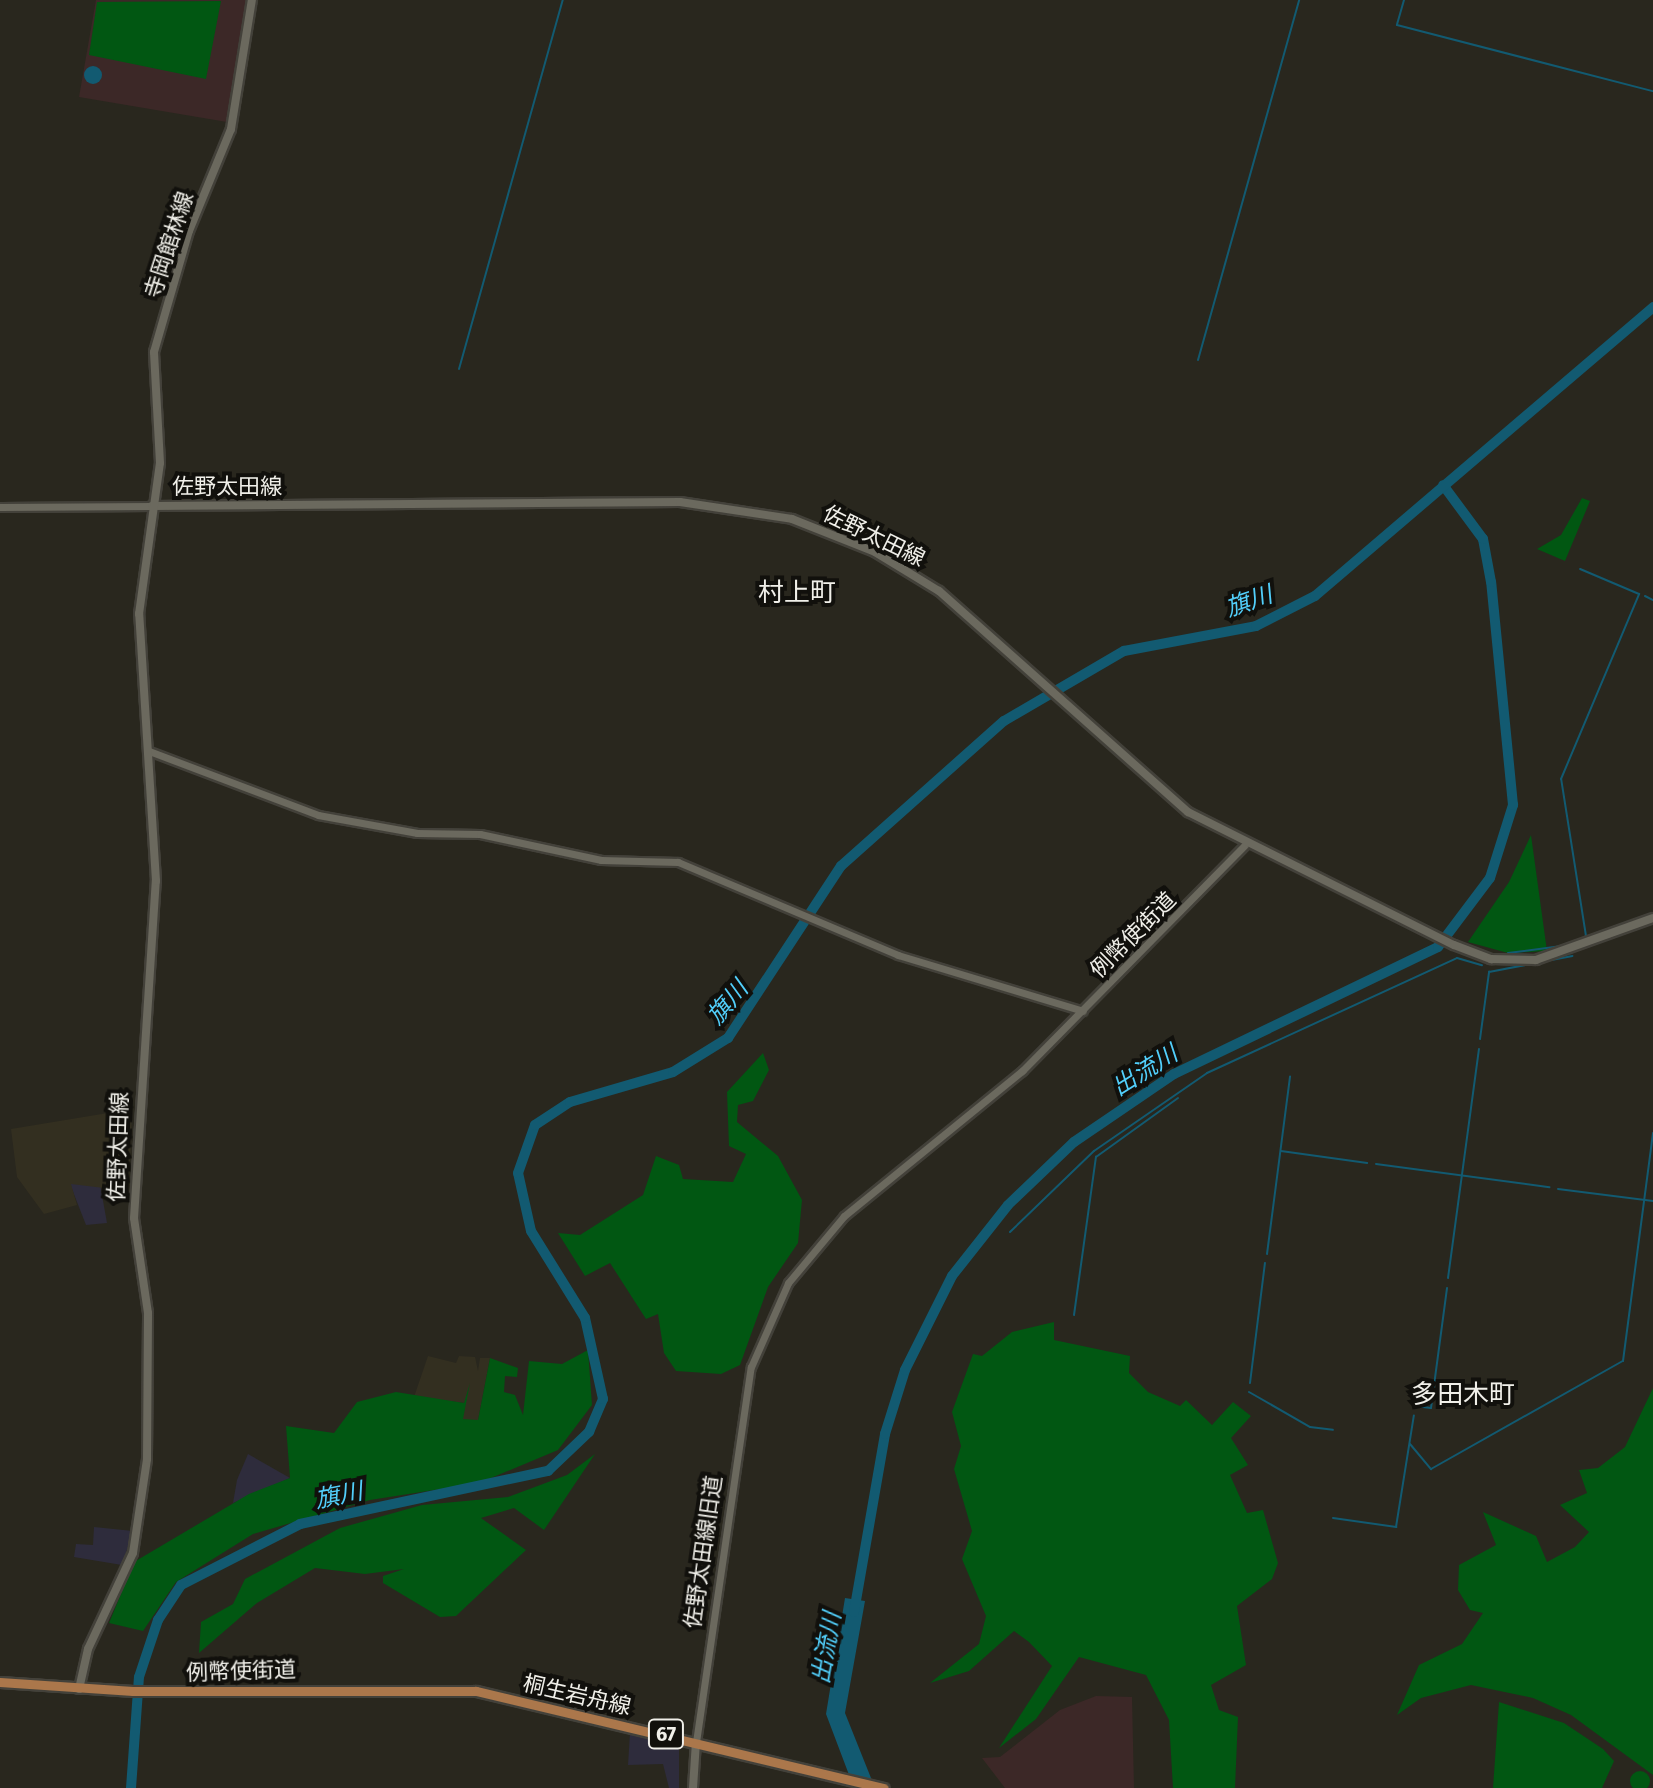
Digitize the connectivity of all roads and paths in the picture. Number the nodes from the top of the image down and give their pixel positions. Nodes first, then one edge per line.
1 (252, 0) edge
2 (152, 506) junction
3 (0, 507) edge
4 (149, 751) junction
5 (1245, 845) junction
6 (1653, 918) edge
7 (1083, 1011) junction
8 (751, 1367) joint
9 (0, 1682) edge
10 (83, 1689) junction
11 (484, 1692) joint
12 (696, 1742) junction
13 (880, 1787) edge
14 (693, 1788) edge

1 - 2 main road, 寺岡館林線
2 - 3 street
2 - 4 main road, 佐野太田線
2 - 5 main road, 佐野太田線
4 - 7 street
4 - 10 main road, 佐野太田線
5 - 6 main road
5 - 7 street, 例幣使街道
7 - 8 street, 例幣使街道
8 - 12 street, 佐野太田線旧道
9 - 10 main road, 例幣使街道 / 67
10 - 11 main road, 例幣使街道 / 67
11 - 12 main road, 桐生岩舟線 / 67
12 - 13 main road, 桐生岩舟線 / 67
12 - 14 main road

